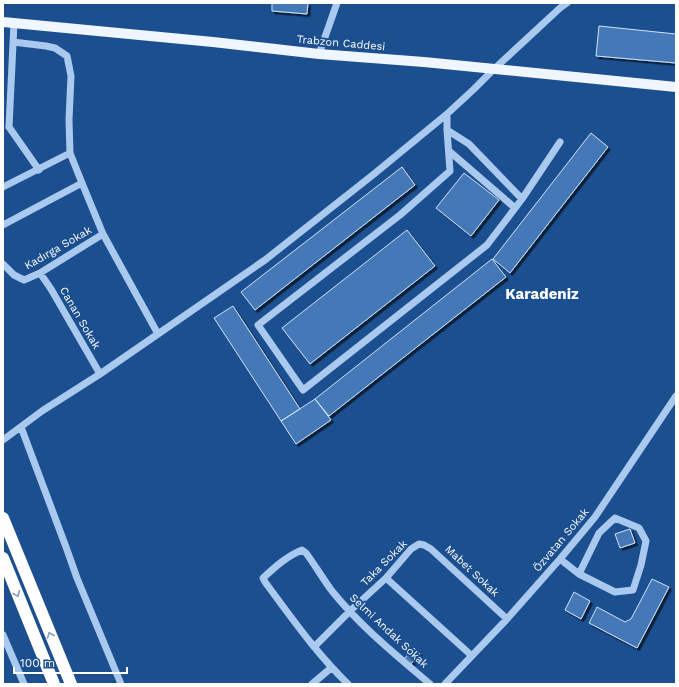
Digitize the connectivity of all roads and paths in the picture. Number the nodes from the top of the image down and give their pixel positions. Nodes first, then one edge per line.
1 (337, 3) edge
2 (567, 3) edge
3 (3, 22) edge
4 (14, 23) junction
5 (13, 42) junction
6 (319, 54) junction
7 (493, 70) junction
8 (676, 87) edge
9 (447, 114) junction
10 (6, 128) edge
11 (447, 130) junction
12 (560, 142) dead end
13 (449, 151) junction
14 (70, 153) junction
15 (39, 170) junction
16 (82, 183) junction
17 (3, 187) edge
18 (522, 199) junction
19 (515, 208) junction
20 (3, 225) edge
21 (103, 234) junction
22 (3, 264) edge
23 (40, 273) junction
24 (158, 334) junction
25 (100, 374) junction
26 (676, 396) edge
27 (20, 428) junction
28 (3, 440) edge
29 (3, 518) edge
30 (419, 544) joint
31 (3, 558) edge
32 (560, 559) junction
33 (579, 574) junction
34 (386, 578) junction
35 (350, 611) junction
36 (507, 619) junction
37 (3, 635) edge
38 (314, 647) junction
39 (472, 656) junction
40 (332, 668) junction
41 (24, 684) edge
42 (54, 684) edge
43 (71, 684) edge
44 (121, 684) edge
45 (312, 684) edge
46 (348, 684) edge
47 (430, 684) edge
48 (445, 684) edge

1 - 6 street
2 - 7 street
3 - 4 main road, Trabzon Caddesi
4 - 5 street
4 - 6 main road, Trabzon Caddesi
5 - 10 street
5 - 14 street
6 - 7 main road, Trabzon Caddesi
7 - 8 main road, Trabzon Caddesi
7 - 9 street
9 - 11 street
9 - 24 street
10 - 15 street
11 - 13 street
11 - 18 street
12 - 18 street
13 - 19 street
13 - 19 street
14 - 15 street
14 - 16 street
15 - 17 street
16 - 20 street
16 - 21 street
18 - 19 street
21 - 23 street, Kadırga Sokak
21 - 24 street
22 - 23 street, Kadırga Sokak
23 - 25 street, Canan Sokak
24 - 25 street
25 - 27 street
26 - 32 street, Özvatan Sokak
27 - 28 street
27 - 44 street
43 -> 29 highway
30 - 34 street, Taka Sokak
30 - 36 street, Mabet Sokak
31 -> 42 highway
32 - 33 street
32 - 36 street, Özvatan Sokak
33 - 33 street
34 - 35 street, Taka Sokak
34 - 39 street
35 - 38 street, Taka Sokak
35 - 38 street, Selmi Andak Sokak
35 - 47 street, Selmi Andak Sokak
36 - 39 street, Özvatan Sokak
37 - 41 street
38 - 40 street
39 - 48 street, Özvatan Sokak
40 - 45 street
40 - 46 street

